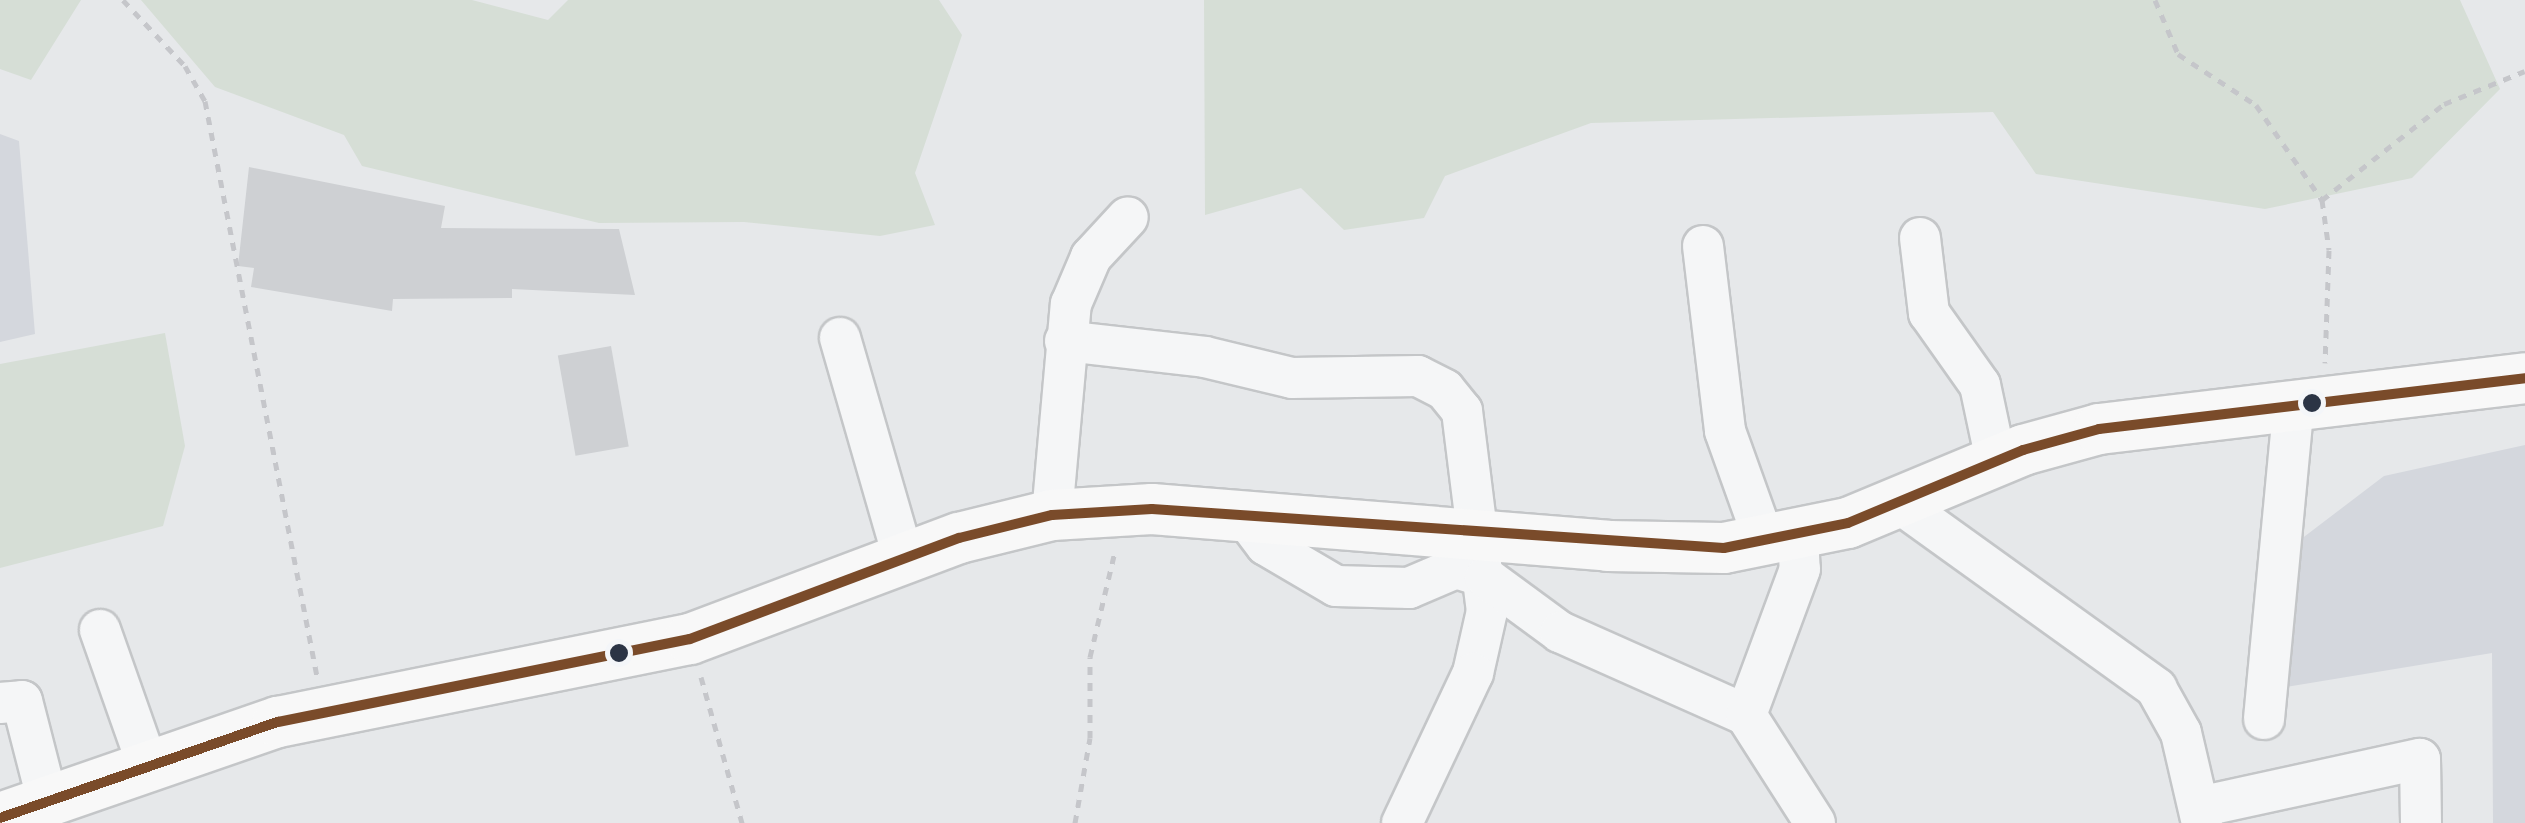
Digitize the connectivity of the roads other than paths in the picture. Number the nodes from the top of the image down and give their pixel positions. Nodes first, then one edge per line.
1 (1128, 216) dead end
2 (1920, 238) dead end
3 (1703, 246) dead end
4 (1068, 322) junction
5 (840, 338) dead end
6 (2525, 378) edge
7 (2309, 402) junction
8 (1996, 460) junction
9 (1900, 503) junction
10 (1052, 515) junction
11 (1244, 516) junction
12 (1781, 540) junction
13 (1479, 556) junction
14 (904, 560) junction
15 (100, 630) dead end
16 (0, 703) edge
17 (1746, 715) junction
18 (2264, 719) dead end
19 (148, 766) junction
20 (48, 802) junction
21 (2201, 815) edge
22 (0, 818) edge
23 (1402, 823) edge
24 (1815, 823) edge
25 (2421, 823) edge

1 - 4 street
2 - 8 street
3 - 12 street
4 - 10 street
4 - 13 street
5 - 14 street
6 - 7 main road
7 - 8 main road
7 - 18 street
8 - 9 main road
9 - 12 main road
9 - 21 street
10 - 11 main road
10 - 14 main road
11 - 13 main road
11 - 13 street
12 - 13 main road
12 - 17 street
13 - 17 street
13 - 23 street
14 - 19 main road
15 - 19 street
16 - 20 street
17 - 24 street
19 - 20 main road
20 - 22 main road
21 - 25 street

